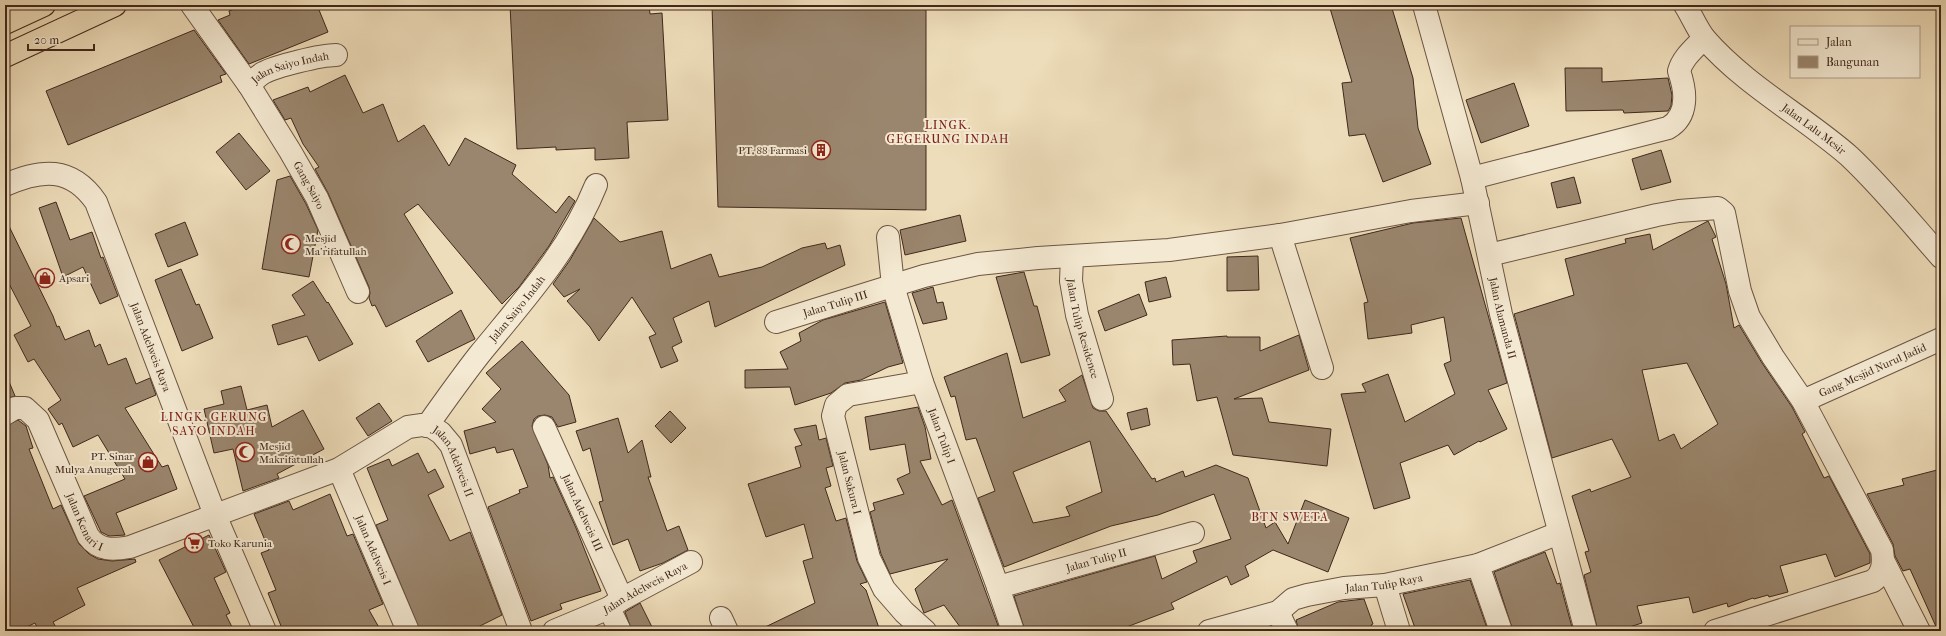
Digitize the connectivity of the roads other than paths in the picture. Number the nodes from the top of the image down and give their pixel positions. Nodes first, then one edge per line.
1 (44, 5) edge
2 (115, 5) edge
3 (192, 5) edge
4 (1424, 5) edge
5 (1685, 5) edge
6 (5, 23) edge
7 (1704, 38) junction
8 (336, 55) dead end
9 (5, 56) edge
10 (249, 85) junction
11 (1472, 178) junction
12 (5, 185) edge
13 (596, 185) dead end
14 (1478, 203) junction
15 (1280, 235) junction
16 (888, 237) dead end
17 (1489, 255) junction
18 (1072, 257) junction
19 (1941, 258) edge
20 (893, 286) junction
21 (358, 292) dead end
22 (776, 322) dead end
23 (1941, 339) edge
24 (1322, 368) dead end
25 (922, 382) junction
26 (1102, 399) dead end
27 (1803, 401) junction
28 (5, 414) edge
29 (427, 426) junction
30 (544, 427) dead end
31 (339, 469) junction
32 (215, 515) junction
33 (1193, 533) dead end
34 (1560, 533) junction
35 (1883, 560) junction
36 (691, 562) dead end
37 (1478, 565) junction
38 (1385, 585) junction
39 (998, 587) junction
40 (616, 604) junction
41 (1282, 621) edge
42 (265, 631) edge
43 (408, 631) edge
44 (521, 631) edge
45 (554, 631) edge
46 (620, 631) edge
47 (925, 631) edge
48 (1013, 631) edge
49 (1209, 631) edge
50 (1399, 631) edge
51 (1501, 631) edge
52 (1586, 631) edge
53 (1715, 631) edge
54 (1919, 631) edge

1 - 6 highway
2 - 9 highway
3 - 10 street, Jalan Saiyo Indah
4 - 11 street, Jalan Alamanda II
5 - 7 street, Jalan Lalu Mesir
7 - 11 street
7 - 19 street, Jalan Lalu Mesir
8 - 10 street, Jalan Saiyo Indah
10 - 21 street, Gang Saiyo
11 - 14 street, Jalan Alamanda II
12 - 32 street, Jalan Adelweis Raya
13 - 29 street, Jalan Saiyo Indah
14 - 15 street, Jalan Tulip III
14 - 17 street, Jalan Alamanda II
15 - 18 street, Jalan Tulip III
15 - 24 street
16 - 20 street, Jalan Tulip I
17 - 27 street
17 - 34 street, Jalan Alamanda II
18 - 20 street, Jalan Tulip III
18 - 26 street, Jalan Tulip Residence
20 - 22 street, Jalan Tulip III
20 - 25 street, Jalan Tulip I
23 - 27 street, Gang Mesjid Nurul Jadid
25 - 39 street, Jalan Tulip I
25 - 47 street, Jalan Sakura I
27 - 35 street
28 - 32 street, Jalan Kenari I
29 - 31 street, Jalan Adelweis II
29 - 44 street, Jalan Adelweis II
30 - 40 street, Jalan Adelweis III
31 - 32 street, Jalan Adelweis II
31 - 43 street, Jalan Adelweis I
32 - 42 street, Jalan Adelweis Raya
33 - 39 street, Jalan Tulip II
34 - 37 street, Jalan Tulip Raya
34 - 52 street, Jalan Alamanda II
35 - 53 street
35 - 54 street
36 - 40 street, Jalan Adelweis Raya
37 - 38 street, Jalan Tulip Raya
37 - 51 street
38 - 41 street, Jalan Tulip Raya
38 - 50 street
39 - 48 street, Jalan Tulip I
40 - 45 street, Jalan Adelweis Raya
40 - 46 street, Jalan Adelweis III
41 - 49 street, Jalan Tulip Raya

